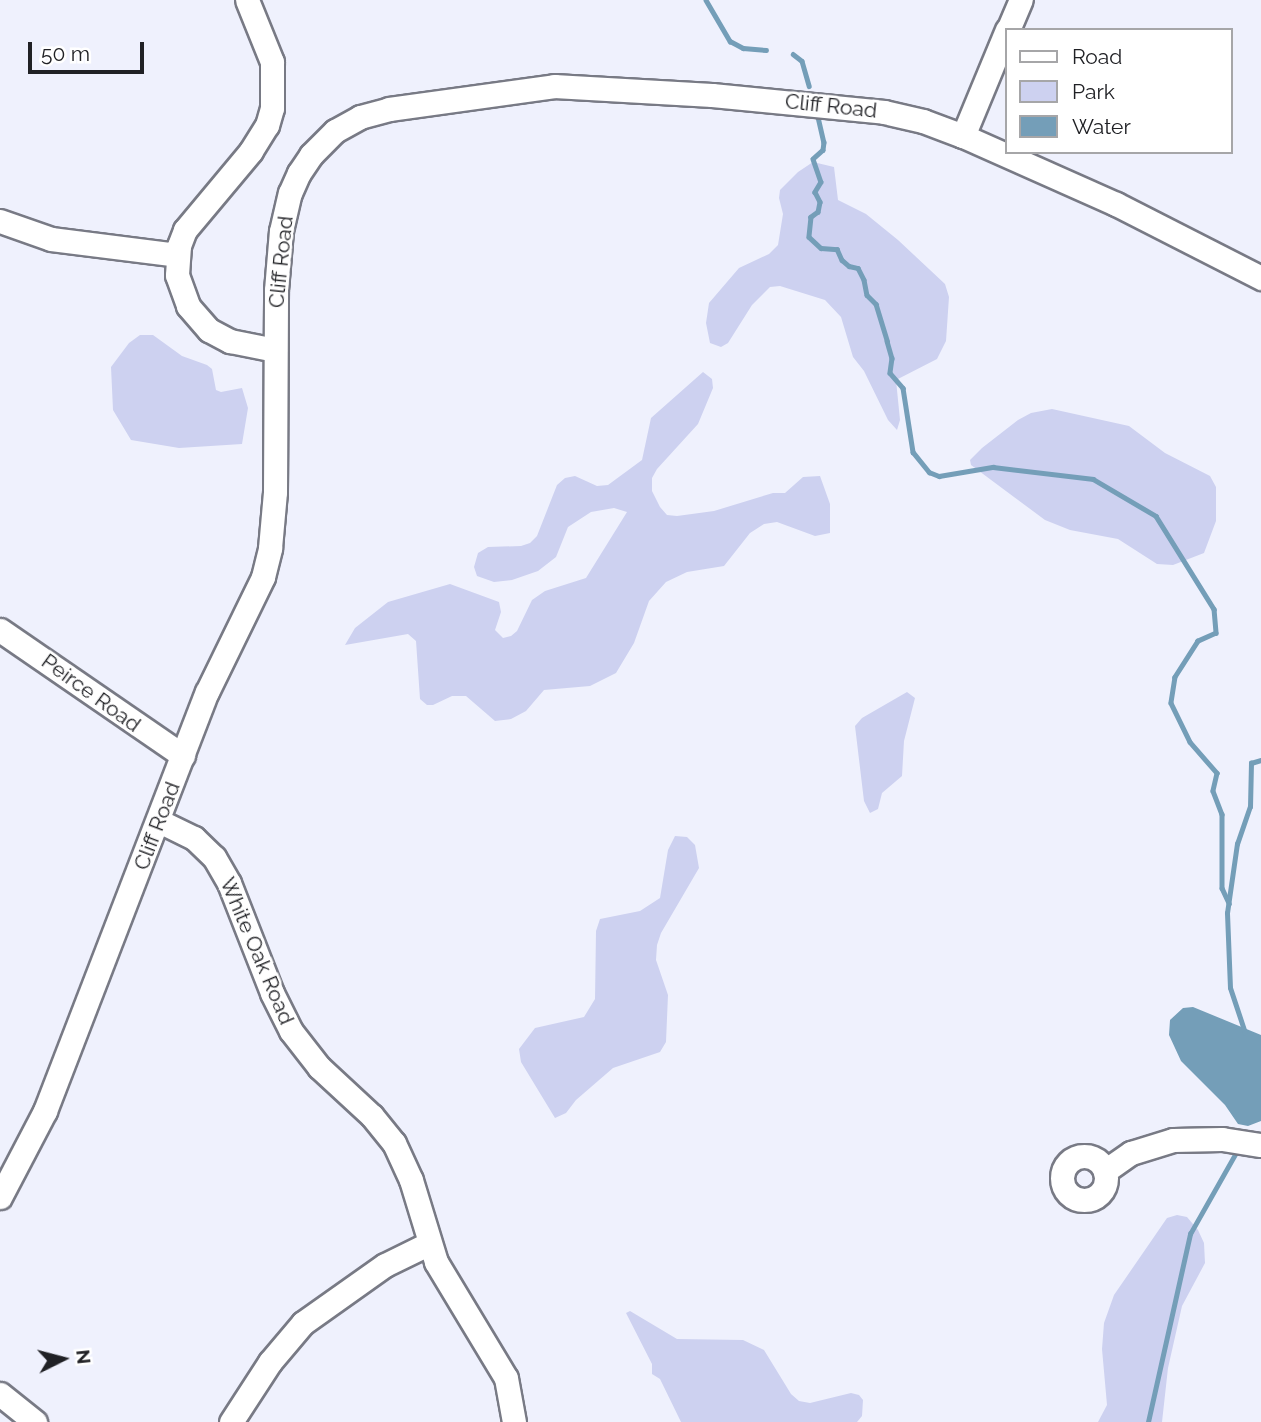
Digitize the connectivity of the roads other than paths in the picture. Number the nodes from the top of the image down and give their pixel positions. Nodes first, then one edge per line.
1 (247, 0) edge
2 (1021, 0) edge
3 (1008, 28) edge
4 (1006, 32) edge
5 (963, 136) junction
6 (0, 221) edge
7 (177, 255) junction
8 (1261, 278) edge
9 (275, 350) junction
10 (1, 634) edge
11 (183, 756) junction
12 (159, 821) junction
13 (1261, 1145) edge
14 (1105, 1171) dead end
15 (0, 1197) edge
16 (428, 1244) junction
17 (0, 1394) edge
18 (34, 1422) edge
19 (231, 1422) edge
20 (514, 1422) edge

1 - 7 street
2 - 3 street
4 - 5 street
5 - 8 street, Cliff Road
5 - 9 street, Cliff Road
6 - 7 street
7 - 9 street
9 - 11 street, Cliff Road
10 - 11 street, Peirce Road
11 - 12 street, Cliff Road
12 - 15 street, Cliff Road
12 - 16 street, White Oak Road
13 - 14 street
16 - 19 street
16 - 20 street, White Oak Road
17 - 18 street

